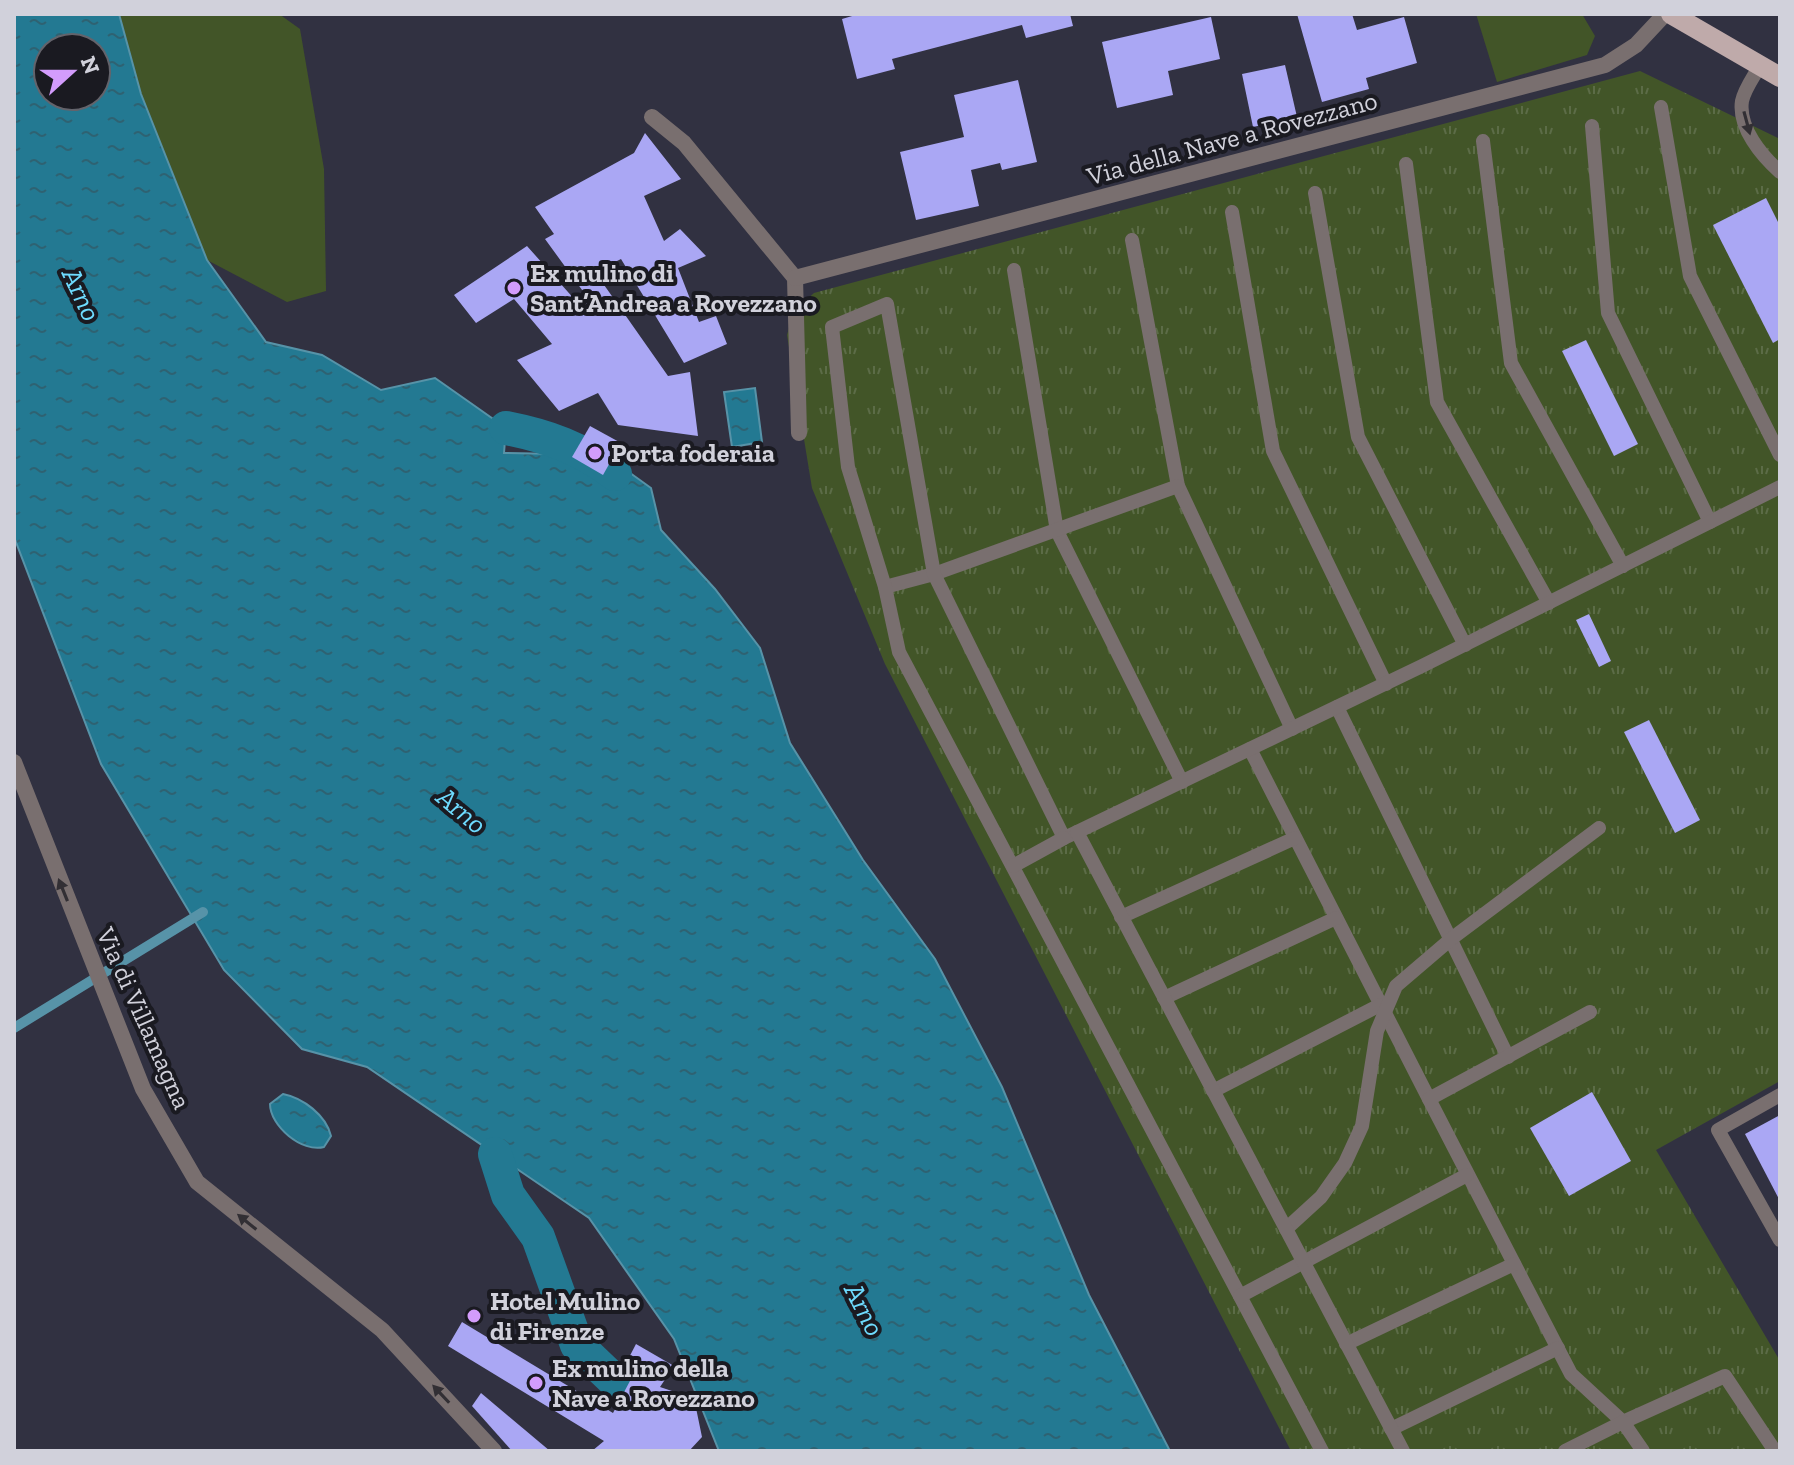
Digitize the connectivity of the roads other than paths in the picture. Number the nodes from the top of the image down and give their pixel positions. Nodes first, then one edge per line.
1 (1665, 14) edge
2 (1671, 14) edge
3 (1759, 67) junction
4 (1780, 77) edge
5 (1661, 107) dead end
6 (652, 117) dead end
7 (1592, 126) dead end
8 (1483, 141) dead end
9 (1406, 164) dead end
10 (1780, 172) edge
11 (1315, 193) dead end
12 (1232, 212) dead end
13 (1132, 240) dead end
14 (1014, 270) dead end
15 (795, 278) junction
16 (799, 433) dead end
17 (1780, 455) edge
18 (1178, 486) junction
19 (1780, 487) edge
20 (1710, 522) junction
21 (1057, 531) junction
22 (1623, 566) junction
23 (934, 574) junction
24 (885, 587) junction
25 (1549, 603) junction
26 (1465, 645) junction
27 (1386, 684) junction
28 (1337, 707) junction
29 (1292, 729) junction
30 (1250, 749) junction
31 (14, 762) edge
32 (1182, 782) junction
33 (1599, 828) dead end
34 (1070, 835) junction
35 (1295, 838) junction
36 (1013, 866) junction
37 (1121, 917) junction
38 (1336, 918) junction
39 (1451, 939) junction
40 (1164, 998) junction
41 (1382, 1009) junction
42 (1590, 1012) dead end
43 (1508, 1057) junction
44 (1213, 1091) junction
45 (1780, 1095) edge
46 (1429, 1099) junction
47 (1467, 1175) junction
48 (1286, 1229) junction
49 (1780, 1240) edge
50 (1304, 1261) junction
51 (1514, 1264) junction
52 (1240, 1296) junction
53 (1346, 1344) junction
54 (1558, 1348) junction
55 (1623, 1422) junction
56 (1391, 1429) junction
57 (494, 1451) edge
58 (1322, 1451) edge
59 (1403, 1451) edge
60 (1565, 1451) edge
61 (1643, 1451) edge
62 (1775, 1451) edge

1 - 15 street, Via della Nave a Rovezzano
2 - 3 main road
3 - 4 main road
3 -> 10 lane
5 - 17 lane
6 - 15 street
7 - 20 lane
8 - 22 lane
9 - 25 lane
11 - 26 lane
12 - 27 lane
13 - 18 lane
14 - 21 lane
15 - 16 street
18 - 21 lane
18 - 29 lane
19 - 20 lane
20 - 22 lane
21 - 23 lane
21 - 32 lane
22 - 25 lane
23 - 24 lane
23 - 24 lane
23 - 34 lane
24 - 36 lane
25 - 26 lane
26 - 27 lane
27 - 28 lane
28 - 29 lane
28 - 39 lane
29 - 30 lane
30 - 32 lane
30 - 35 lane
57 -> 31 street, Via di Villamagna
32 - 34 lane
33 - 39 lane
34 - 36 lane
34 - 37 lane
35 - 37 lane
35 - 38 lane
36 - 52 lane
37 - 40 lane
38 - 40 lane
38 - 41 lane
39 - 41 lane
39 - 43 lane
40 - 44 lane
41 - 44 lane
41 - 46 lane
41 - 48 lane
42 - 43 lane
43 - 46 lane
44 - 48 lane
45 - 49 lane
46 - 47 lane
47 - 50 lane
47 - 51 lane
48 - 50 lane
50 - 52 lane
50 - 53 lane
51 - 53 lane
51 - 54 lane
52 - 58 lane
53 - 56 lane
54 - 55 lane
54 - 56 lane
55 - 60 lane
55 - 61 lane
55 - 62 lane
56 - 59 lane

